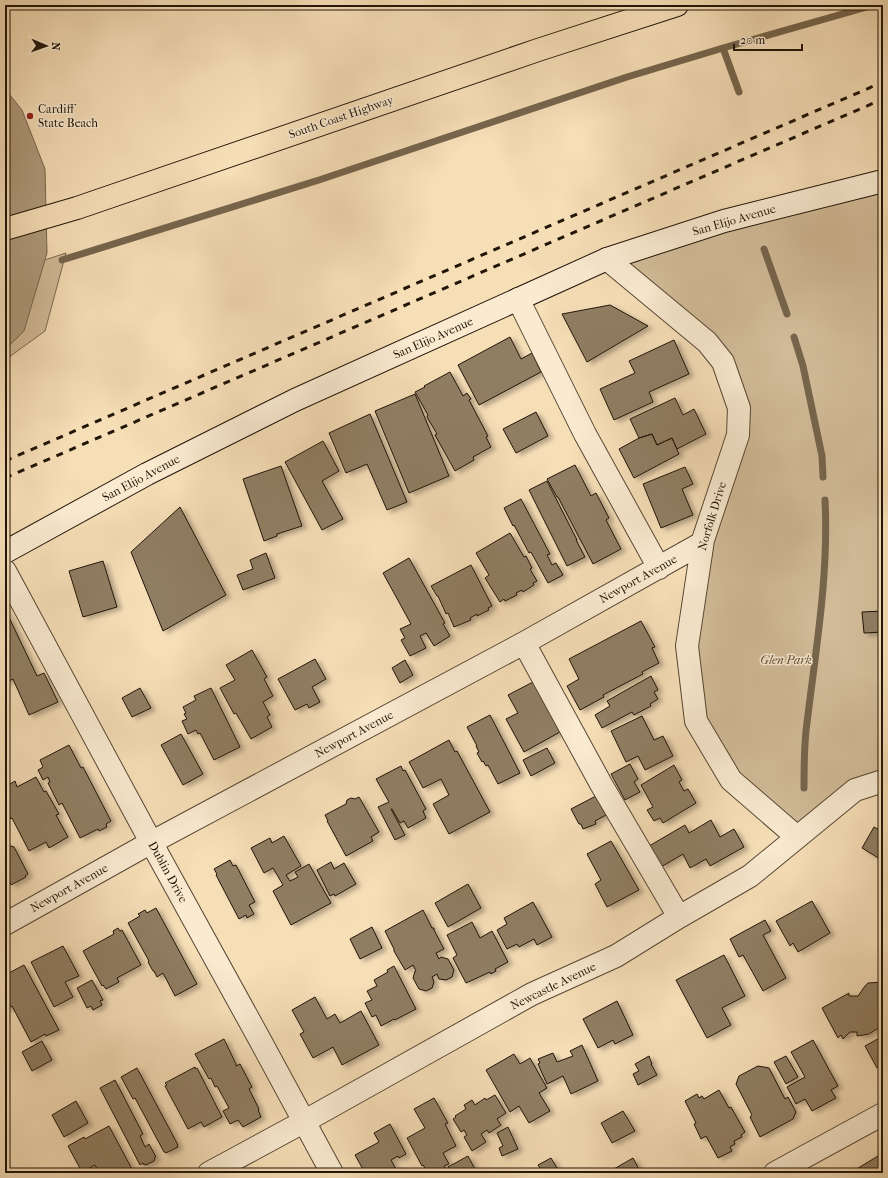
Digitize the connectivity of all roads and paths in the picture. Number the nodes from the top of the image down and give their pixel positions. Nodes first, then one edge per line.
1 (677, 5) edge
2 (883, 181) edge
3 (5, 229) edge
4 (607, 259) junction
5 (518, 299) junction
6 (702, 543) junction
7 (5, 552) edge
8 (659, 568) junction
9 (5, 571) edge
10 (524, 643) junction
11 (883, 781) edge
12 (797, 837) junction
13 (151, 842) junction
14 (679, 917) junction
15 (5, 924) edge
16 (883, 1114) edge
17 (305, 1121) junction
18 (209, 1173) edge
19 (332, 1173) edge
20 (775, 1173) edge

1 - 3 main road, South Coast Highway
2 - 4 street, San Elijo Avenue
4 - 5 street, San Elijo Avenue
4 - 6 street, Norfolk Drive
5 - 7 street, San Elijo Avenue
5 - 8 street
6 - 8 street, Newport Avenue
6 - 12 street, Norfolk Drive
8 - 10 street, Newport Avenue
9 - 13 street, Dublin Drive
10 - 13 street, Newport Avenue
10 - 14 street
11 - 12 street, Newcastle Avenue
12 - 14 street, Newcastle Avenue
13 - 15 street, Newport Avenue
13 - 17 street, Dublin Drive
14 - 17 street, Newcastle Avenue
16 - 20 street
17 - 18 street, Newcastle Avenue
17 - 19 street, Dublin Drive

